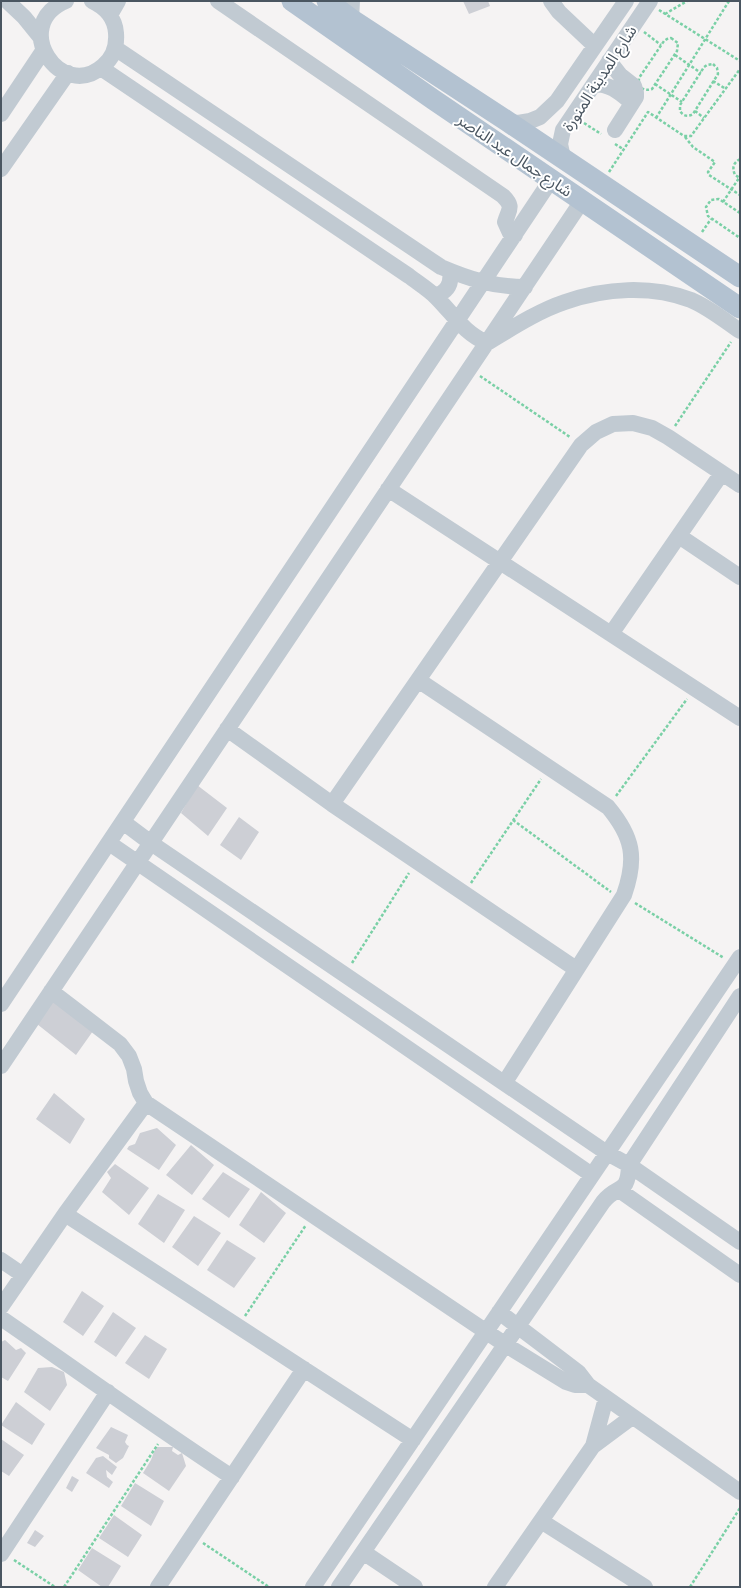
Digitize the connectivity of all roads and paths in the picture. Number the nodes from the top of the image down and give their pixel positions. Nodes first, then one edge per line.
1 (7, 1) edge
2 (64, 1) edge
3 (92, 1) edge
4 (118, 1) edge
5 (218, 1) edge
6 (292, 1) edge
7 (327, 1) edge
8 (551, 1) edge
9 (626, 1) edge
10 (687, 1) edge
11 (729, 1) edge
12 (650, 2) edge
13 (352, 10) edge
14 (666, 14) junction
15 (110, 15) junction
16 (634, 25) junction
17 (705, 39) junction
18 (42, 45) junction
19 (661, 45) junction
20 (595, 46) junction
21 (115, 48) junction
22 (674, 55) junction
23 (609, 61) junction
24 (740, 61) edge
25 (689, 65) junction
26 (101, 68) junction
27 (740, 70) edge
28 (68, 73) junction
29 (701, 73) junction
30 (713, 81) junction
31 (594, 84) junction
32 (655, 84) junction
33 (726, 89) junction
34 (671, 94) junction
35 (557, 101) junction
36 (682, 102) junction
37 (632, 103) junction
38 (695, 111) junction
39 (574, 113) junction
40 (1, 114) edge
41 (656, 118) junction
42 (704, 118) junction
43 (507, 121) junction
44 (610, 136) junction
45 (685, 137) junction
46 (623, 149) junction
47 (563, 158) junction
48 (740, 159) edge
49 (1, 169) edge
50 (740, 178) edge
51 (551, 180) junction
52 (601, 184) junction
53 (731, 189) junction
54 (740, 195) edge
55 (582, 201) junction
56 (723, 202) junction
57 (740, 213) edge
58 (515, 235) junction
59 (740, 238) edge
60 (450, 271) junction
61 (740, 277) edge
62 (483, 283) junction
63 (525, 287) junction
64 (435, 296) junction
65 (740, 308) edge
66 (457, 322) junction
67 (740, 330) edge
68 (487, 343) junction
69 (470, 369) junction
70 (668, 437) junction
71 (581, 445) junction
72 (722, 473) junction
73 (740, 485) edge
74 (388, 489) junction
75 (679, 536) junction
76 (500, 562) junction
77 (740, 577) edge
78 (611, 634) junction
79 (418, 680) junction
80 (694, 689) junction
81 (740, 718) edge
82 (227, 730) junction
83 (549, 768) junction
84 (332, 804) junction
85 (608, 807) junction
86 (513, 820) junction
87 (123, 822) junction
88 (109, 843) junction
89 (151, 843) junction
90 (416, 861) junction
91 (138, 862) junction
92 (464, 893) junction
93 (622, 897) junction
94 (737, 961) edge
95 (576, 970) junction
96 (345, 974) junction
97 (52, 991) junction
98 (740, 996) edge
99 (1, 1004) edge
100 (1, 1066) edge
101 (505, 1082) junction
102 (146, 1103) junction
103 (607, 1152) junction
104 (629, 1165) junction
105 (592, 1175) junction
106 (619, 1190) junction
107 (65, 1214) junction
108 (313, 1214) junction
109 (738, 1238) edge
110 (1, 1260) edge
111 (23, 1275) junction
112 (740, 1275) edge
113 (1, 1307) edge
114 (499, 1312) junction
115 (1, 1318) edge
116 (238, 1326) junction
117 (518, 1326) junction
118 (486, 1332) junction
119 (506, 1345) junction
120 (304, 1369) junction
121 (588, 1385) junction
122 (108, 1392) junction
123 (606, 1398) junction
124 (632, 1417) junction
125 (164, 1433) junction
126 (413, 1440) junction
127 (593, 1446) junction
128 (232, 1477) junction
129 (740, 1492) edge
130 (740, 1508) edge
131 (541, 1521) junction
132 (192, 1536) junction
133 (363, 1552) junction
134 (1, 1553) edge
135 (55, 1587) edge
136 (64, 1587) edge
137 (158, 1587) edge
138 (269, 1587) edge
139 (313, 1587) edge
140 (339, 1587) edge
141 (415, 1587) edge
142 (495, 1587) edge
143 (645, 1587) edge
144 (690, 1587) edge

1 - 18 street
2 - 18 street
3 - 15 street
4 - 15 street
5 - 58 street
6 - 51 main road, شارع جمال عبد الناصر
7 - 13 main road, شارع جمال عبد الناصر
8 - 20 street
9 - 20 street, شارع المدينة المنورة
10 - 14 path
11 - 17 path
12 - 14 path
12 - 16 street, شارع المدينة المنورة
13 - 43 main road, شارع جمال عبد الناصر
14 - 17 path
15 - 21 street
16 - 19 path
16 - 23 street, شارع المدينة المنورة
17 - 24 path
17 - 25 path
18 - 28 street
18 - 40 street
19 - 22 path
19 - 32 path
20 - 35 street, شارع المدينة المنورة
21 - 26 street
21 - 60 street
22 - 25 path
22 - 32 path
23 - 31 street, شارع المدينة المنورة
23 - 37 street
25 - 29 path
25 - 34 path
26 - 28 street
26 - 64 street
27 - 33 path
28 - 49 street
29 - 30 path
29 - 36 path
30 - 33 path
30 - 38 path
31 - 37 street
31 - 39 street, شارع المدينة المنورة
32 - 34 path
33 - 42 path
34 - 36 path
34 - 41 path
35 - 39 street
35 - 43 street, شارع المدينة المنورة
36 - 38 path
37 - 44 street
38 - 42 path
39 - 44 path
39 - 47 street, شارع المدينة المنورة
41 - 45 path
41 - 46 path
42 - 45 path
43 - 47 main road, شارع جمال عبد الناصر
44 - 46 path
45 - 53 path
46 - 52 path
47 - 52 main road, شارع جمال عبد الناصر
48 - 50 path
50 - 53 path
51 - 55 main road, شارع جمال عبد الناصر
51 - 58 street
52 - 61 main road, شارع جمال عبد الناصر
53 - 54 path
53 - 56 path
55 - 63 street
55 - 65 main road, شارع جمال عبد الناصر
56 - 57 path
56 - 59 path
58 - 62 street
60 - 62 street
60 - 64 street
62 - 63 street
62 - 66 street
63 - 68 street
64 - 66 street
66 - 68 street
66 - 87 street
67 - 68 street
67 - 70 path
68 - 69 street
69 - 71 path
69 - 74 street
70 - 71 street
70 - 72 street
71 - 76 street
72 - 73 street
72 - 75 street
74 - 76 street
74 - 82 street
75 - 77 street
75 - 78 street
76 - 78 street
76 - 79 street
78 - 80 street
79 - 83 street
79 - 84 street
80 - 81 street
80 - 85 path
82 - 84 street
82 - 89 street
83 - 85 street
83 - 86 path
84 - 90 street
85 - 93 street
86 - 92 path
86 - 93 path
87 - 88 street
87 - 89 street
88 - 91 street
88 - 99 street
89 - 91 street
89 - 96 street
90 - 92 street
90 - 96 path
91 - 97 street
91 - 105 street
92 - 95 street
93 - 94 path
93 - 95 street
94 - 103 street
95 - 101 street
96 - 101 street
97 - 100 street
97 - 102 street
98 - 104 street
101 - 103 street
102 - 107 street
102 - 108 street
103 - 104 street
103 - 105 street
104 - 106 street
104 - 109 street
105 - 114 street
106 - 112 street
106 - 117 street
107 - 111 street
107 - 116 street
108 - 116 path
108 - 118 street
110 - 111 street
111 - 113 street
114 - 117 street
114 - 118 street
115 - 122 street
116 - 120 street
117 - 119 street
117 - 121 street
118 - 119 street
118 - 126 street
119 - 121 street
119 - 133 street
120 - 126 street
120 - 128 street
121 - 123 street
122 - 125 street
122 - 134 street
123 - 124 street
123 - 127 street
124 - 127 street
124 - 129 street
125 - 128 street
125 - 136 path
126 - 139 street
127 - 131 street
128 - 132 street
130 - 144 path
131 - 142 street
131 - 143 street
132 - 137 street
132 - 138 path
133 - 140 street
133 - 141 street
134 - 135 path

